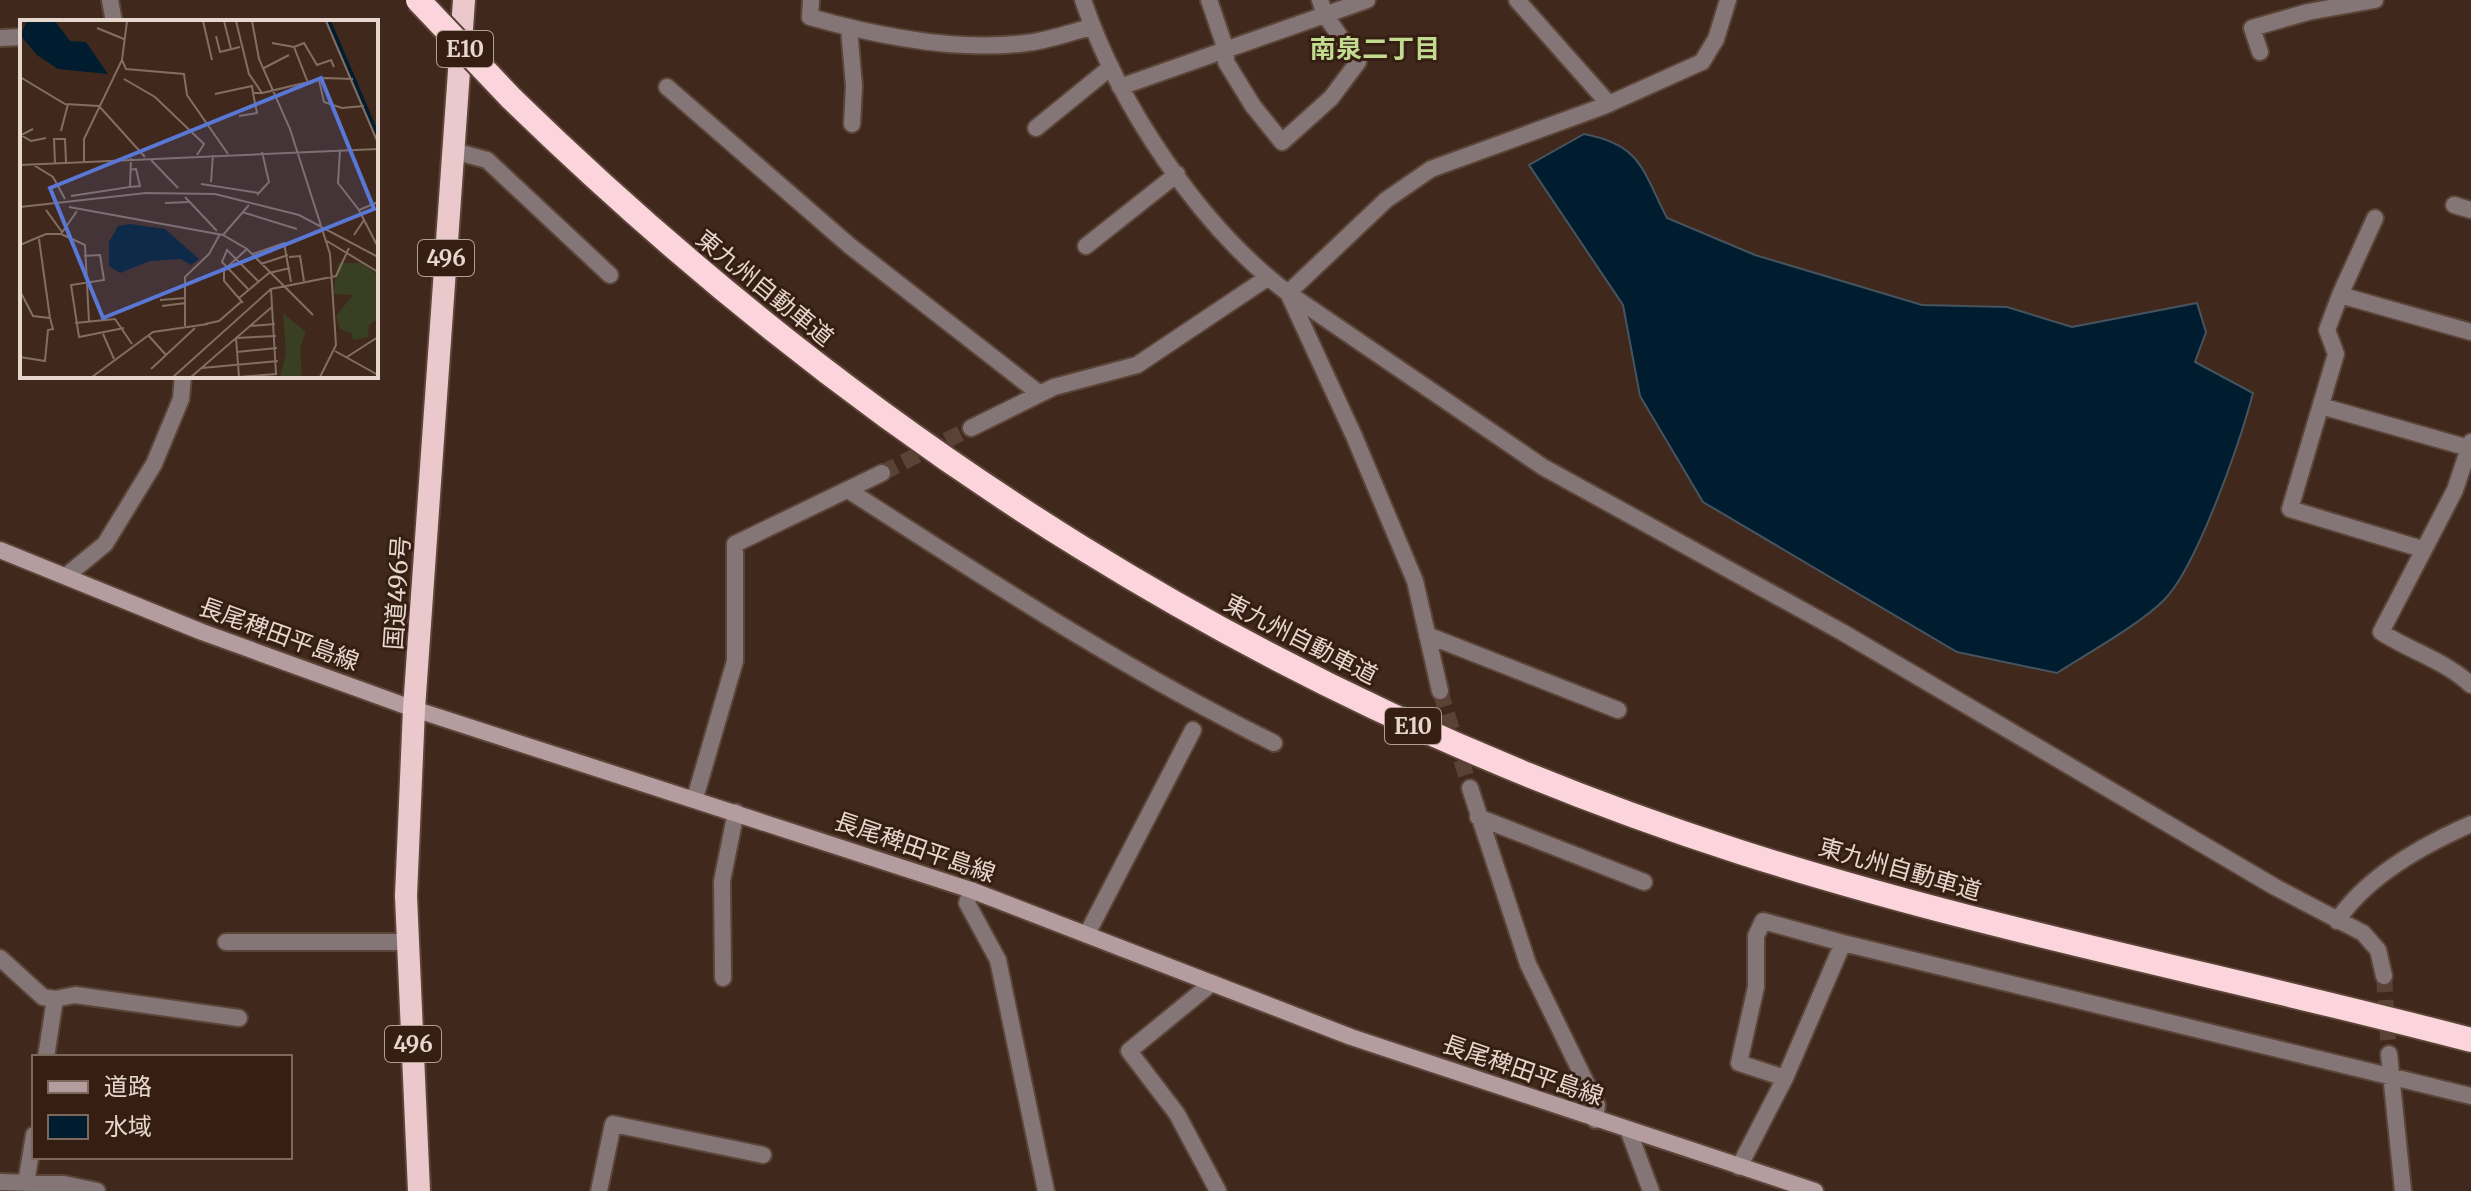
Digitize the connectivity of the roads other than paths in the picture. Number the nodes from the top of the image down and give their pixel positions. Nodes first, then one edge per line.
1 (110, 0) edge
2 (418, 0) edge
3 (464, 0) edge
4 (811, 0) edge
5 (1083, 0) edge
6 (1209, 0) edge
7 (1367, 0) edge
8 (1517, 0) edge
9 (1728, 0) edge
10 (2375, 0) edge
11 (1323, 8) edge
12 (114, 20) edge
13 (1092, 27) junction
14 (849, 28) junction
15 (20, 37) edge
16 (0, 38) edge
17 (1226, 50) junction
18 (2260, 52) dead end
19 (1111, 67) junction
20 (667, 87) dead end
21 (1120, 87) junction
22 (1609, 104) junction
23 (852, 124) dead end
24 (1036, 128) dead end
25 (454, 151) junction
26 (1177, 174) junction
27 (2454, 205) dead end
28 (2471, 210) edge
29 (2375, 218) dead end
30 (1086, 246) dead end
31 (610, 275) dead end
32 (1267, 278) junction
33 (1288, 293) junction
34 (2340, 295) junction
35 (2471, 332) edge
36 (183, 378) edge
37 (1040, 394) junction
38 (2321, 406) junction
39 (971, 428) tunnel mouth
40 (2470, 445) edge
41 (882, 473) tunnel mouth
42 (848, 490) junction
43 (2422, 549) junction
44 (0, 550) edge
45 (66, 576) junction
46 (1427, 635) junction
47 (2471, 685) edge
48 (1440, 691) tunnel mouth
49 (414, 709) junction
50 (1618, 710) dead end
51 (1193, 730) dead end
52 (1274, 743) dead end
53 (1470, 788) tunnel mouth
54 (695, 798) junction
55 (736, 812) junction
56 (1478, 817) junction
57 (2471, 824) edge
58 (1644, 882) dead end
59 (971, 890) junction
60 (2337, 921) junction
61 (1087, 934) junction
62 (226, 942) dead end
63 (408, 942) junction
64 (1843, 943) junction
65 (0, 958) edge
66 (2384, 976) tunnel mouth
67 (723, 978) dead end
68 (1212, 983) junction
69 (55, 999) junction
70 (239, 1018) dead end
71 (2471, 1040) edge
72 (2389, 1054) tunnel mouth
73 (46, 1055) edge
74 (2391, 1075) junction
75 (1785, 1078) junction
76 (2471, 1096) edge
77 (1595, 1120) junction
78 (1629, 1132) junction
79 (32, 1147) edge
80 (763, 1155) dead end
81 (1739, 1167) junction
82 (0, 1182) edge
83 (26, 1183) junction
84 (97, 1191) edge
85 (419, 1191) edge
86 (599, 1191) edge
87 (1046, 1191) edge
88 (1218, 1191) edge
89 (1651, 1191) edge
90 (1815, 1191) edge
91 (2403, 1191) edge

1 - 12 street
2 - 71 highway, 東九州自動車道 / E10, bridge
3 - 25 highway, 国道496号 / 496
4 - 14 street
5 - 13 street
6 - 17 street
7 - 11 street
8 - 22 street
9 - 22 street
10 - 18 street
11 - 17 street
11 - 17 street
13 - 14 street
13 - 19 street
14 - 23 street
15 - 16 street
17 - 21 street
19 - 21 street
19 - 24 street
20 - 37 street
21 - 26 street
22 - 33 street
25 - 31 street
25 - 49 highway, 国道496号 / 496
26 - 30 street
26 - 32 street
27 - 28 street
29 - 34 street
32 - 33 street
32 - 37 street
33 - 46 street
33 - 60 street
34 - 35 street
34 - 38 street
36 - 45 street
37 - 39 street
38 - 40 street
38 - 43 street
40 - 43 street
41 - 42 street
42 - 52 street
42 - 54 street
43 - 47 street
44 - 45 main road, 長尾稗田平島線
45 - 49 main road, 長尾稗田平島線
46 - 48 street
46 - 50 street
49 - 54 main road, 長尾稗田平島線
49 - 63 highway, 国道496号 / 496
51 - 61 street
53 - 56 street
54 - 55 main road, 長尾稗田平島線
55 - 59 main road, 長尾稗田平島線
55 - 67 street
56 - 58 street
56 - 77 street
57 - 60 street
59 - 61 main road, 長尾稗田平島線
59 - 87 street
60 - 66 street
61 - 68 main road, 長尾稗田平島線
62 - 63 street
63 - 85 highway, 国道496号 / 496
64 - 74 street
64 - 75 street
64 - 75 street
65 - 69 street
68 - 77 main road, 長尾稗田平島線
68 - 88 street
69 - 70 street
69 - 73 street
72 - 74 street
74 - 76 street
74 - 91 street
75 - 81 street
77 - 78 main road, 長尾稗田平島線
78 - 81 main road, 長尾稗田平島線
78 - 89 street
79 - 83 street
80 - 86 street
81 - 90 main road, 長尾稗田平島線
82 - 83 street
83 - 84 street

